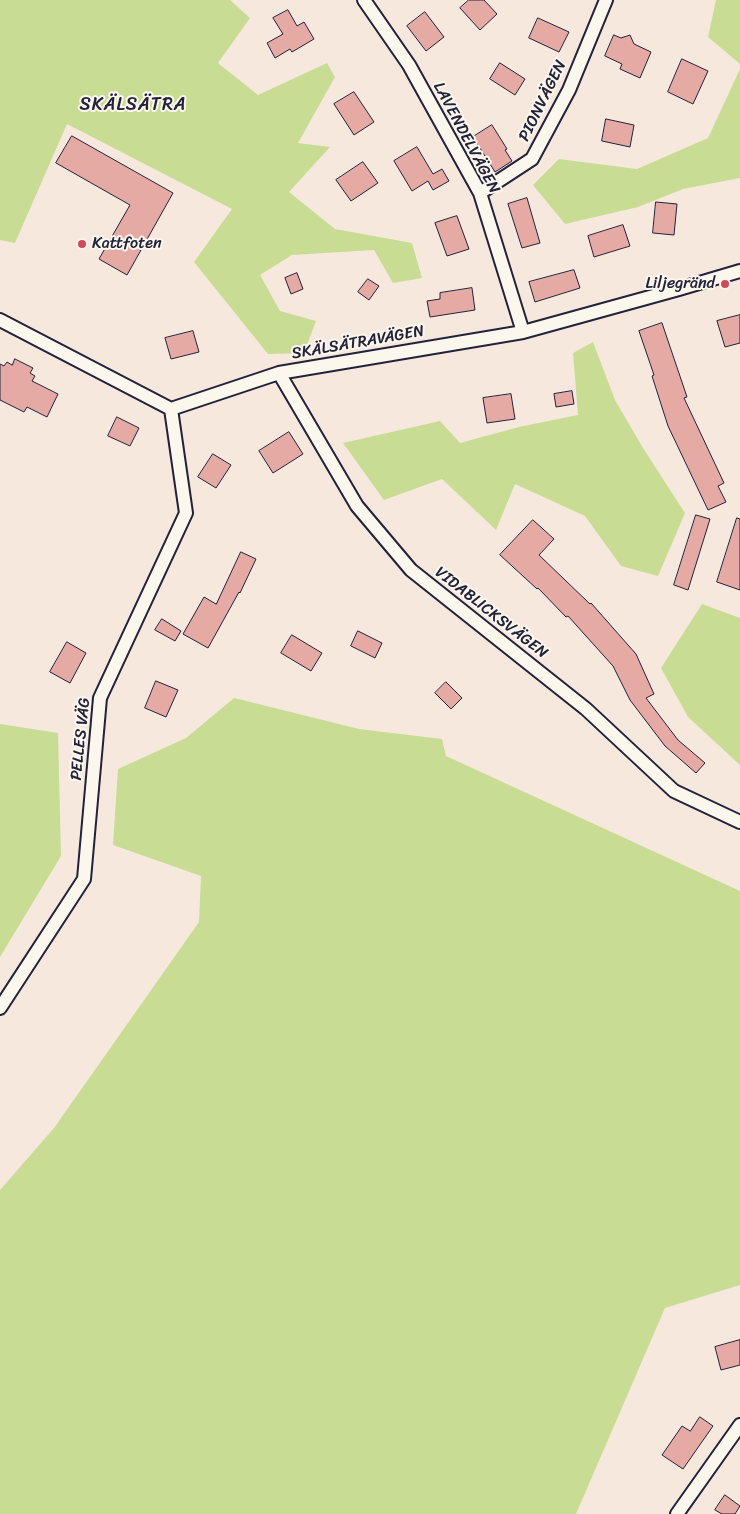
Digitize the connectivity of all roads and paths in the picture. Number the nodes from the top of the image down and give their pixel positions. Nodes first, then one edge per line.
1 (364, 0) edge
2 (606, 0) edge
3 (480, 193) junction
4 (740, 271) edge
5 (0, 320) edge
6 (523, 332) junction
7 (279, 373) junction
8 (171, 409) junction
9 (740, 822) edge
10 (0, 1008) edge
11 (740, 1425) edge
12 (677, 1514) edge

1 - 3 street, LAVENDELVÄGEN
2 - 3 street, PIONVÄGEN
3 - 6 street, LAVENDELVÄGEN
4 - 6 street, SKÄLSÄTRAVÄGEN
5 - 8 street
6 - 7 street, SKÄLSÄTRAVÄGEN
7 - 8 street, SKÄLSÄTRAVÄGEN
7 - 9 street, VIDABLICKSVÄGEN
8 - 10 street, PELLES VÄG
11 - 12 street

